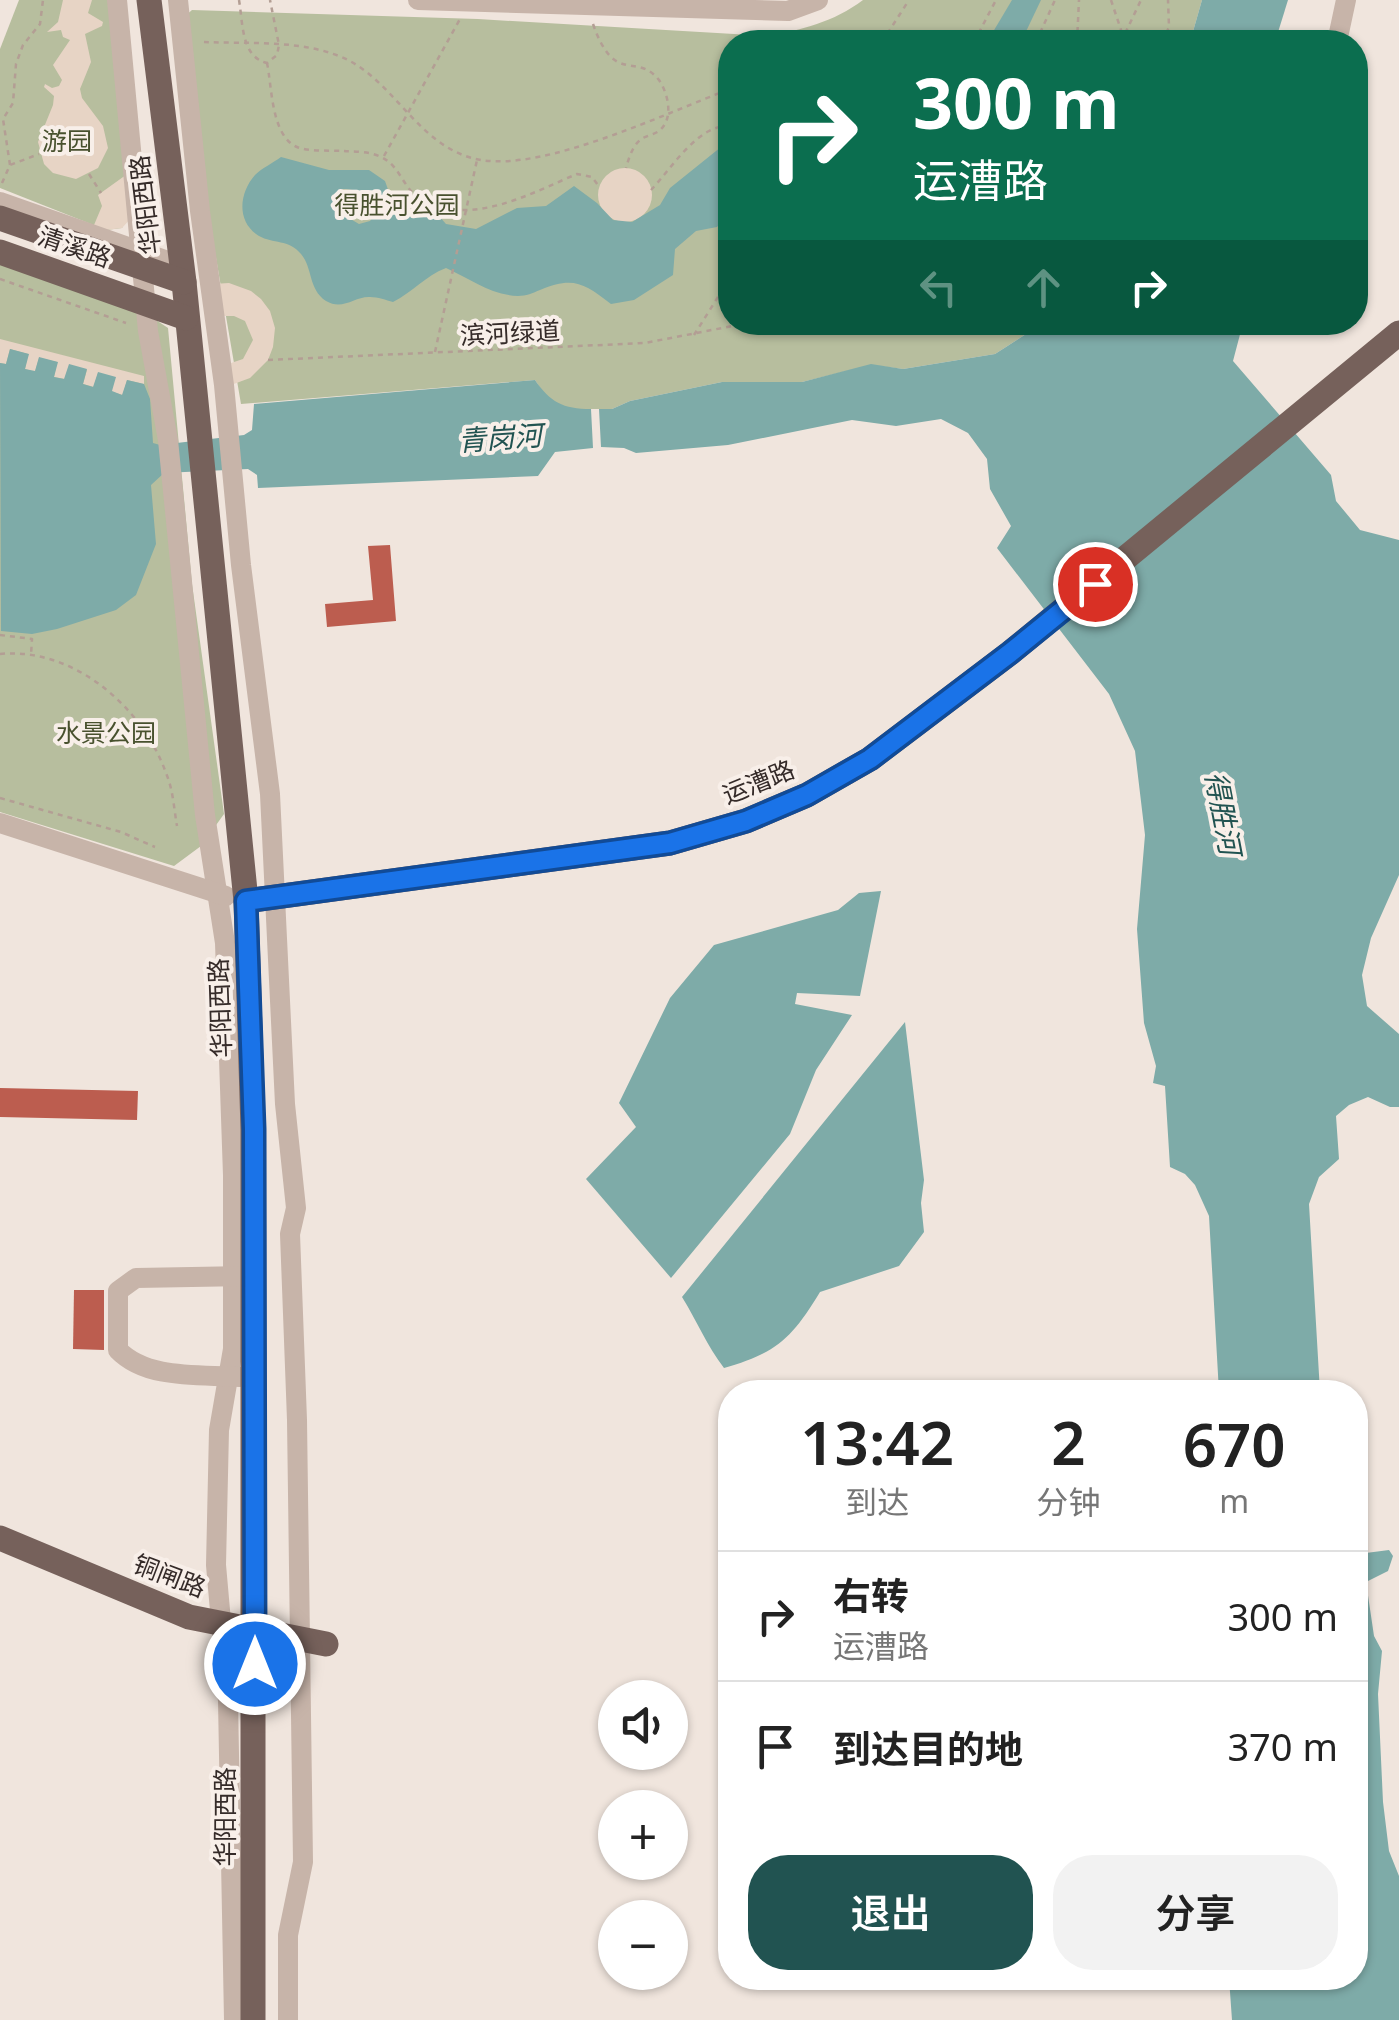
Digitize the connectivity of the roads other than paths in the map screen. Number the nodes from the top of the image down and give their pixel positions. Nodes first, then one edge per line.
1 (116, 0) edge
2 (149, 0) edge
3 (178, 0) edge
4 (418, 0) edge
5 (818, 0) edge
6 (1346, 0) edge
7 (470, 2) edge
8 (587, 3) edge
9 (622, 3) edge
10 (1340, 30) edge
11 (0, 202) edge
12 (0, 218) edge
13 (0, 252) edge
14 (142, 259) junction
15 (183, 274) junction
16 (146, 303) junction
17 (186, 318) junction
18 (1399, 333) edge
19 (0, 823) edge
20 (218, 894) junction
21 (246, 901) junction
22 (243, 1276) junction
23 (242, 1377) junction
24 (0, 1538) edge
25 (221, 1623) junction
26 (255, 1630) junction
27 (300, 1639) junction
28 (326, 1644) dead end
29 (234, 2020) edge
30 (254, 2020) edge
31 (288, 2020) edge

1 - 14 street
2 - 15 main road, 华阳西路
3 - 27 street
4 - 7 street
5 - 9 street
6 - 10 street
7 - 8 street
8 - 9 street
11 - 14 street
12 - 14 main road, 清溪路
13 - 16 main road, 清溪路
14 - 15 main road, 清溪路
14 - 16 street
15 - 17 main road, 华阳西路
16 - 17 main road, 清溪路
16 - 20 street
17 - 21 main road, 华阳西路
18 - 21 main road, 运漕路
19 - 20 street, 运漕路
20 - 21 street, 运漕路
20 - 22 street
21 - 22 main road, 华阳西路
22 - 23 main road, 华阳西路
22 - 23 street
23 - 25 street
23 - 26 main road, 华阳西路
24 - 25 main road, 铜闸路
25 - 26 main road, 铜闸路
25 - 29 street
26 - 27 main road, 铜闸路
26 - 30 main road, 华阳西路
27 - 28 main road, 铜闸路
27 - 31 street

